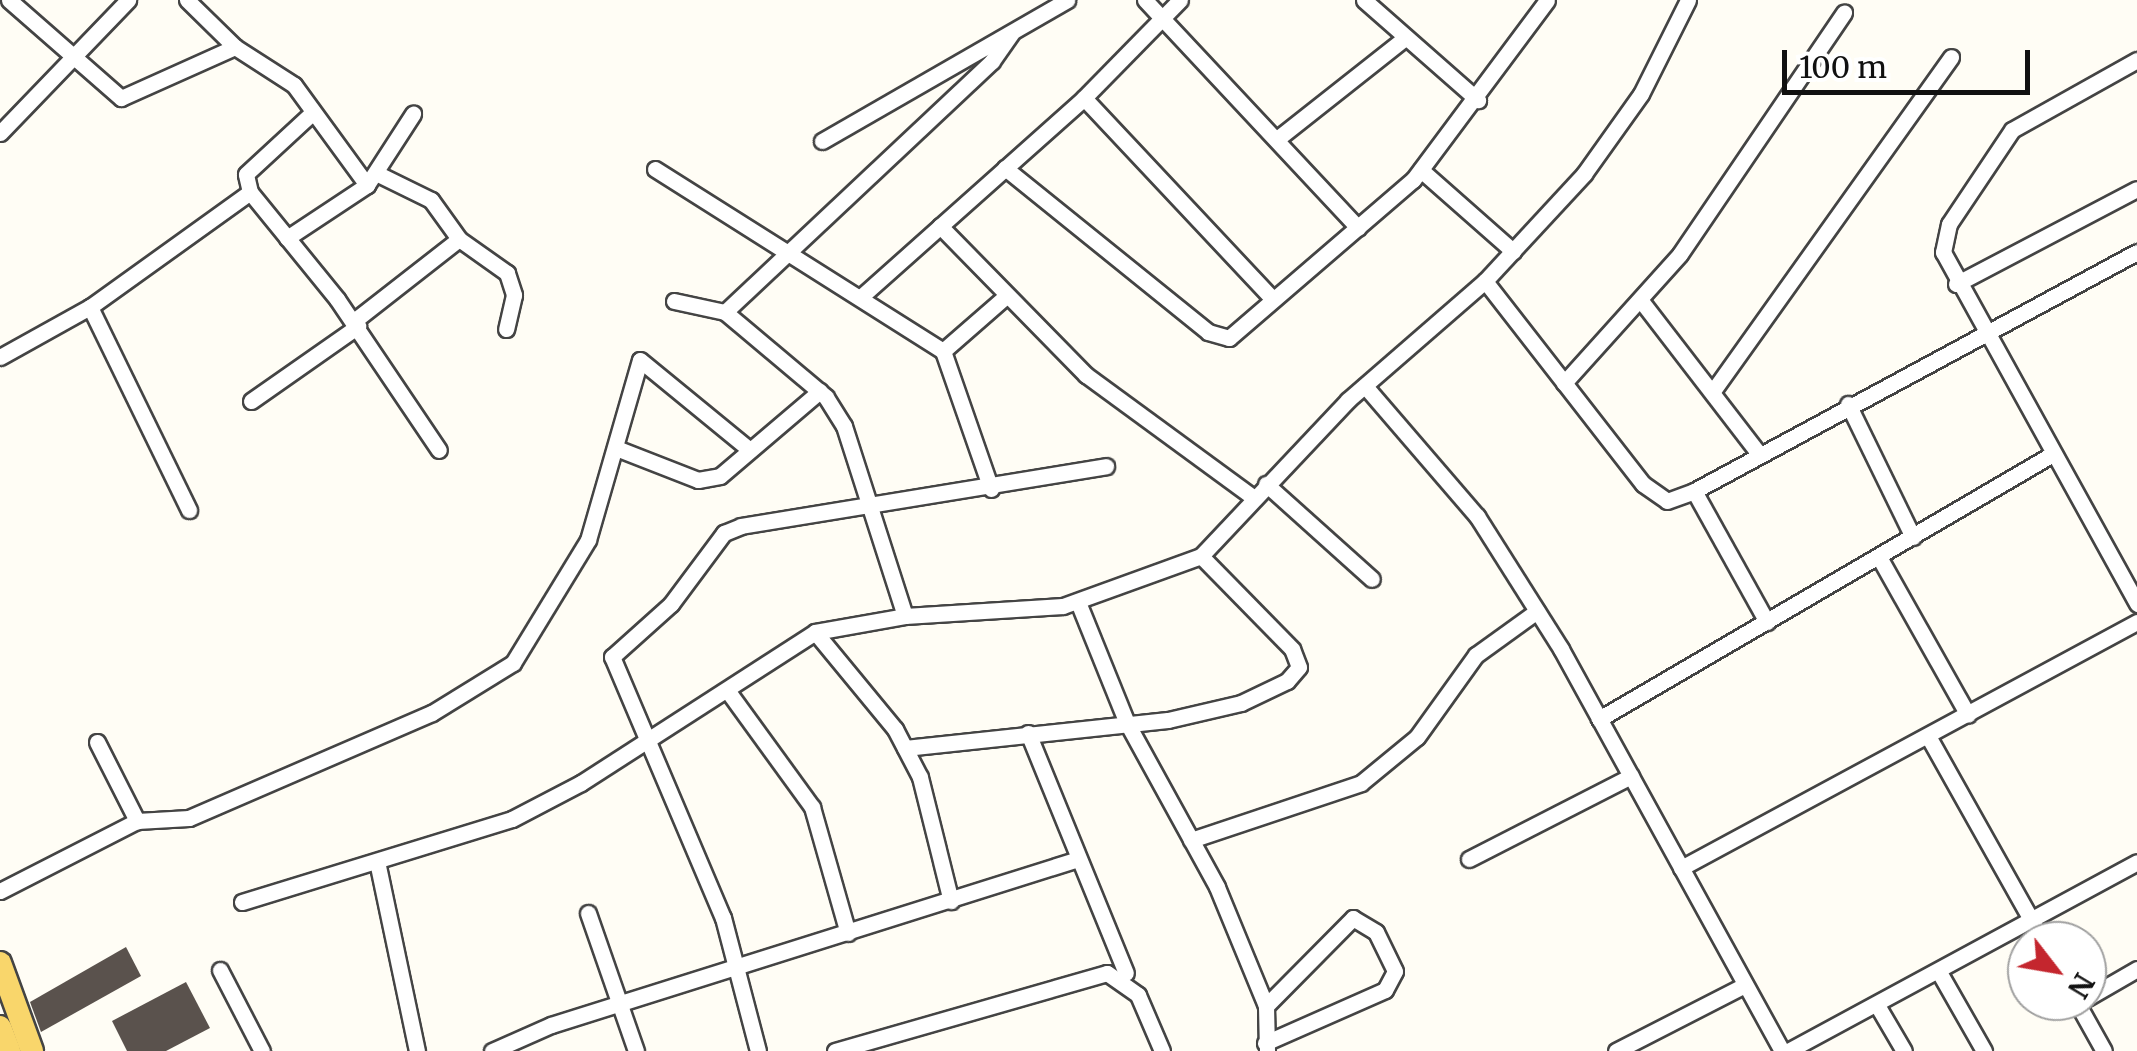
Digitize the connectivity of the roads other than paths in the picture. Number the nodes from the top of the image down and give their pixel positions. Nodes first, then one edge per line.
1 (9, 0) edge
2 (128, 0) edge
3 (186, 0) edge
4 (1067, 0) edge
5 (1145, 0) edge
6 (1180, 0) edge
7 (1364, 0) edge
8 (1688, 0) edge
9 (1543, 2) edge
10 (1844, 13) dead end
11 (1164, 19) junction
12 (1011, 34) junction
13 (1406, 37) junction
14 (235, 47) junction
15 (1951, 56) dead end
16 (73, 59) junction
17 (2137, 60) edge
18 (1084, 98) junction
19 (1478, 100) junction
20 (312, 114) junction
21 (414, 114) dead end
22 (0, 132) edge
23 (1277, 139) junction
24 (822, 140) dead end
25 (1005, 168) junction
26 (655, 169) dead end
27 (1422, 170) junction
28 (373, 179) junction
29 (2137, 189) edge
30 (250, 192) junction
31 (940, 226) junction
32 (1358, 228) junction
33 (287, 238) junction
34 (459, 240) junction
35 (787, 246) junction
36 (1513, 251) junction
37 (2137, 252) edge
38 (1485, 281) junction
39 (1956, 284) junction
40 (863, 295) junction
41 (1270, 296) junction
42 (1005, 297) junction
43 (674, 301) dead end
44 (1642, 302) junction
45 (90, 307) junction
46 (725, 312) junction
47 (356, 324) junction
48 (506, 329) dead end
49 (1982, 335) junction
50 (943, 351) junction
51 (0, 357) edge
52 (1564, 383) junction
53 (1364, 386) junction
54 (820, 391) junction
55 (1713, 391) junction
56 (250, 402) dead end
57 (1848, 404) junction
58 (616, 448) junction
59 (439, 450) dead end
60 (750, 450) junction
61 (1760, 454) junction
62 (2051, 455) junction
63 (1106, 466) dead end
64 (1266, 484) junction
65 (991, 489) junction
66 (1694, 491) junction
67 (1254, 498) junction
68 (873, 502) junction
69 (189, 510) dead end
70 (1913, 537) junction
71 (1201, 556) junction
72 (1880, 557) junction
73 (1372, 579) dead end
74 (1078, 602) junction
75 (2137, 604) edge
76 (1536, 611) junction
77 (905, 616) junction
78 (1767, 622) junction
79 (2137, 622) edge
80 (815, 632) junction
81 (727, 690) junction
82 (1968, 715) junction
83 (1599, 719) junction
84 (1127, 723) junction
85 (1028, 734) junction
86 (1928, 736) junction
87 (652, 739) junction
88 (96, 742) dead end
89 (905, 748) junction
90 (1630, 776) junction
91 (137, 821) junction
92 (1191, 840) junction
93 (1469, 859) dead end
94 (1075, 860) junction
95 (2137, 862) edge
96 (378, 866) junction
97 (1681, 868) junction
98 (0, 891) edge
99 (951, 901) junction
100 (242, 902) dead end
101 (588, 913) dead end
102 (2032, 921) edge
103 (2036, 921) edge
104 (848, 933) junction
105 (2007, 937) edge
106 (0, 963) edge
107 (732, 968) junction
108 (2137, 969) edge
109 (220, 970) dead end
110 (1126, 972) dead end
111 (1940, 972) junction
112 (1746, 985) junction
113 (2107, 986) edge
114 (621, 1002) junction
115 (1877, 1005) junction
116 (1266, 1006) junction
117 (2090, 1021) edge
118 (0, 1027) edge
119 (880, 1045) edge
120 (1266, 1047) edge
121 (9, 1051) edge
122 (32, 1051) edge
123 (262, 1051) edge
124 (416, 1051) edge
125 (492, 1051) edge
126 (636, 1051) edge
127 (758, 1051) edge
128 (835, 1051) edge
129 (1162, 1051) edge
130 (1616, 1051) edge
131 (1785, 1051) edge
132 (1904, 1051) edge
133 (1984, 1051) edge
134 (2104, 1051) edge

1 - 16 street
2 - 16 street
3 - 14 street
4 - 12 street
5 - 11 street
6 - 11 street
7 - 13 street
8 - 36 street
9 - 19 street
10 - 44 street
11 - 18 street
11 - 23 street
12 - 24 street
12 - 35 street
13 - 19 street
13 - 23 street
14 - 16 street
14 - 20 street
15 - 55 street
16 - 22 street
17 - 39 street
18 - 25 street
18 - 41 street
19 - 27 street
20 - 28 street
20 - 30 street
21 - 28 street
23 - 32 street
25 - 31 street
25 - 41 street
26 - 35 street
27 - 32 street
27 - 36 street
28 - 33 street
28 - 34 street
29 - 39 street
30 - 33 street
30 - 45 street
31 - 40 street
31 - 42 street
32 - 41 street
33 - 47 street
34 - 47 street
34 - 48 street
35 - 40 street
35 - 46 street
36 - 38 street
37 - 49 street
38 - 52 street
38 - 53 street
39 - 49 street
40 - 50 street
42 - 50 street
42 - 67 street
43 - 46 street
44 - 52 street
44 - 55 street
45 - 51 street
45 - 69 street
46 - 54 street
47 - 56 street
47 - 59 street
49 - 57 street
49 - 62 street
50 - 65 street
52 - 66 street
53 - 64 street
53 - 76 street
54 - 60 street
54 - 68 street
55 - 61 street
57 - 61 street
57 - 70 street
58 - 60 street
58 - 60 street
58 - 91 street
61 - 66 street
62 - 70 street
62 - 75 street
63 - 65 street
64 - 67 street
64 - 73 street
65 - 68 street
66 - 78 street
67 - 71 street
68 - 77 street
68 - 87 street
70 - 72 street
71 - 74 street
71 - 84 street
72 - 78 street
72 - 82 street
74 - 77 street
74 - 84 street
76 - 83 street
76 - 92 street
77 - 80 street
78 - 83 street
79 - 82 street
80 - 81 street
80 - 89 street
81 - 87 street
81 - 104 street
82 - 86 street
83 - 90 street
84 - 85 street
84 - 92 street
85 - 89 street
85 - 94 street
86 - 97 street
86 - 102 street
87 - 96 street
87 - 107 street
88 - 91 street
89 - 99 street
90 - 93 street
90 - 97 street
91 - 98 street
92 - 116 street
94 - 99 street
94 - 110 street
95 - 103 street
96 - 100 street
96 - 124 street
97 - 112 street
99 - 104 street
101 - 114 street
104 - 107 street
105 - 111 street
106 - 122 main road
107 - 114 street
107 - 127 street
108 - 113 street
109 - 123 street
111 - 115 street
111 - 133 street
112 - 130 street
112 - 131 street
114 - 125 street
114 - 126 street
115 - 131 street
115 - 132 street
116 - 120 street
116 - 120 street
117 - 134 street
118 - 121 main road
119 - 128 street
119 - 129 street

